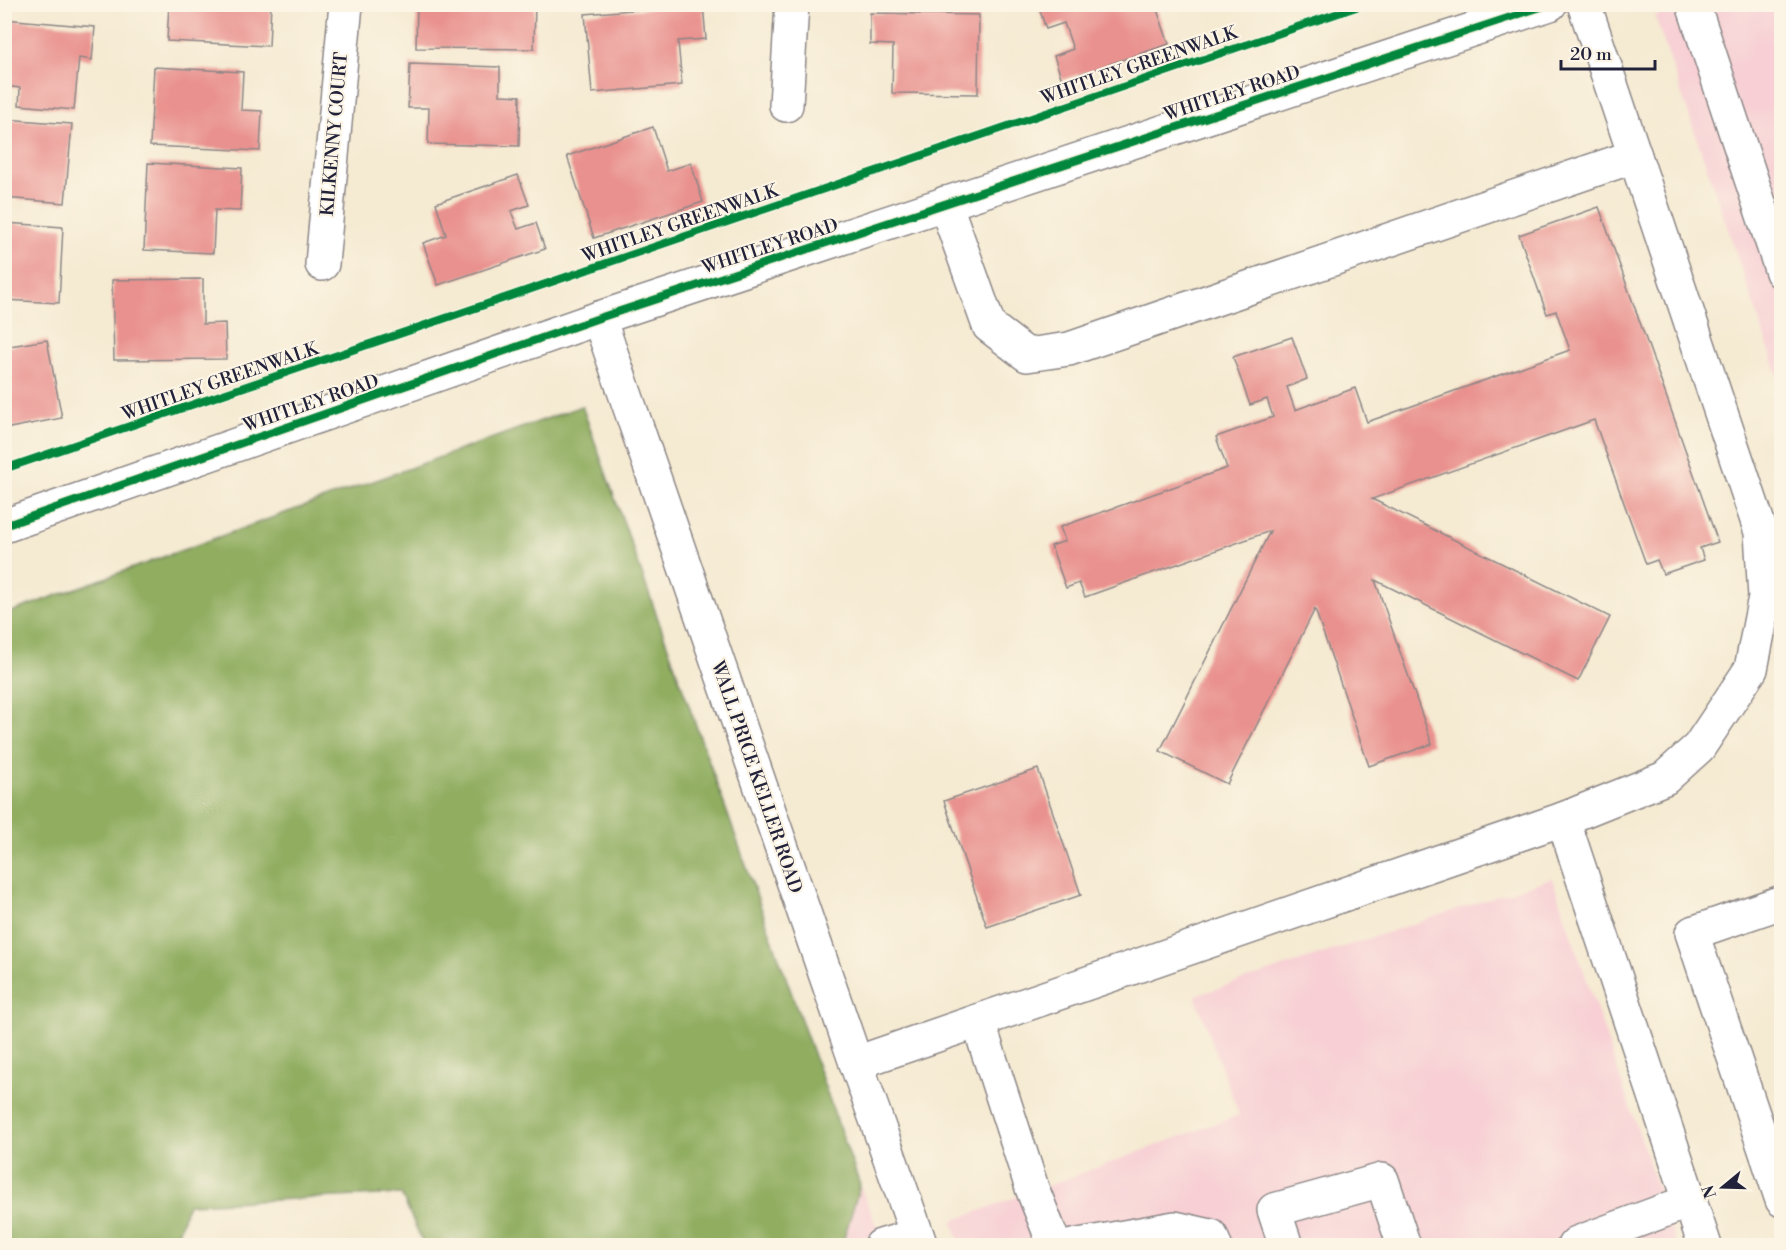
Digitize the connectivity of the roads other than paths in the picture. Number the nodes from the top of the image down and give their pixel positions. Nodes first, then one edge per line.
1 (346, 4) edge
2 (792, 4) edge
3 (1550, 4) edge
4 (1584, 4) edge
5 (1693, 4) edge
6 (786, 105) dead end
7 (1635, 156) junction
8 (945, 203) junction
9 (322, 264) dead end
10 (1782, 272) edge
11 (599, 318) junction
12 (4, 526) edge
13 (1563, 819) junction
14 (1782, 902) edge
15 (978, 1021) junction
16 (856, 1063) junction
17 (1782, 1200) edge
18 (1690, 1201) junction
19 (919, 1240) edge
20 (881, 1245) edge
21 (1055, 1245) edge
22 (1073, 1245) edge
23 (1215, 1245) edge
24 (1286, 1245) edge
25 (1404, 1245) edge
26 (1574, 1245) edge
27 (1705, 1245) edge

1 - 9 street, KILKENNY COURT
2 - 6 street
3 - 8 street, WHITLEY ROAD
4 - 7 street
5 - 10 street
7 - 8 street
7 - 13 street
8 - 11 street, WHITLEY ROAD
11 - 12 street, WHITLEY ROAD
11 - 16 street, WALL PRICE KELLER ROAD
13 - 15 street
13 - 18 street
14 - 17 street
15 - 16 street
15 - 21 street
16 - 19 street, WALL PRICE KELLER ROAD
18 - 26 street
18 - 27 street
19 - 20 street
22 - 23 street
24 - 25 street

